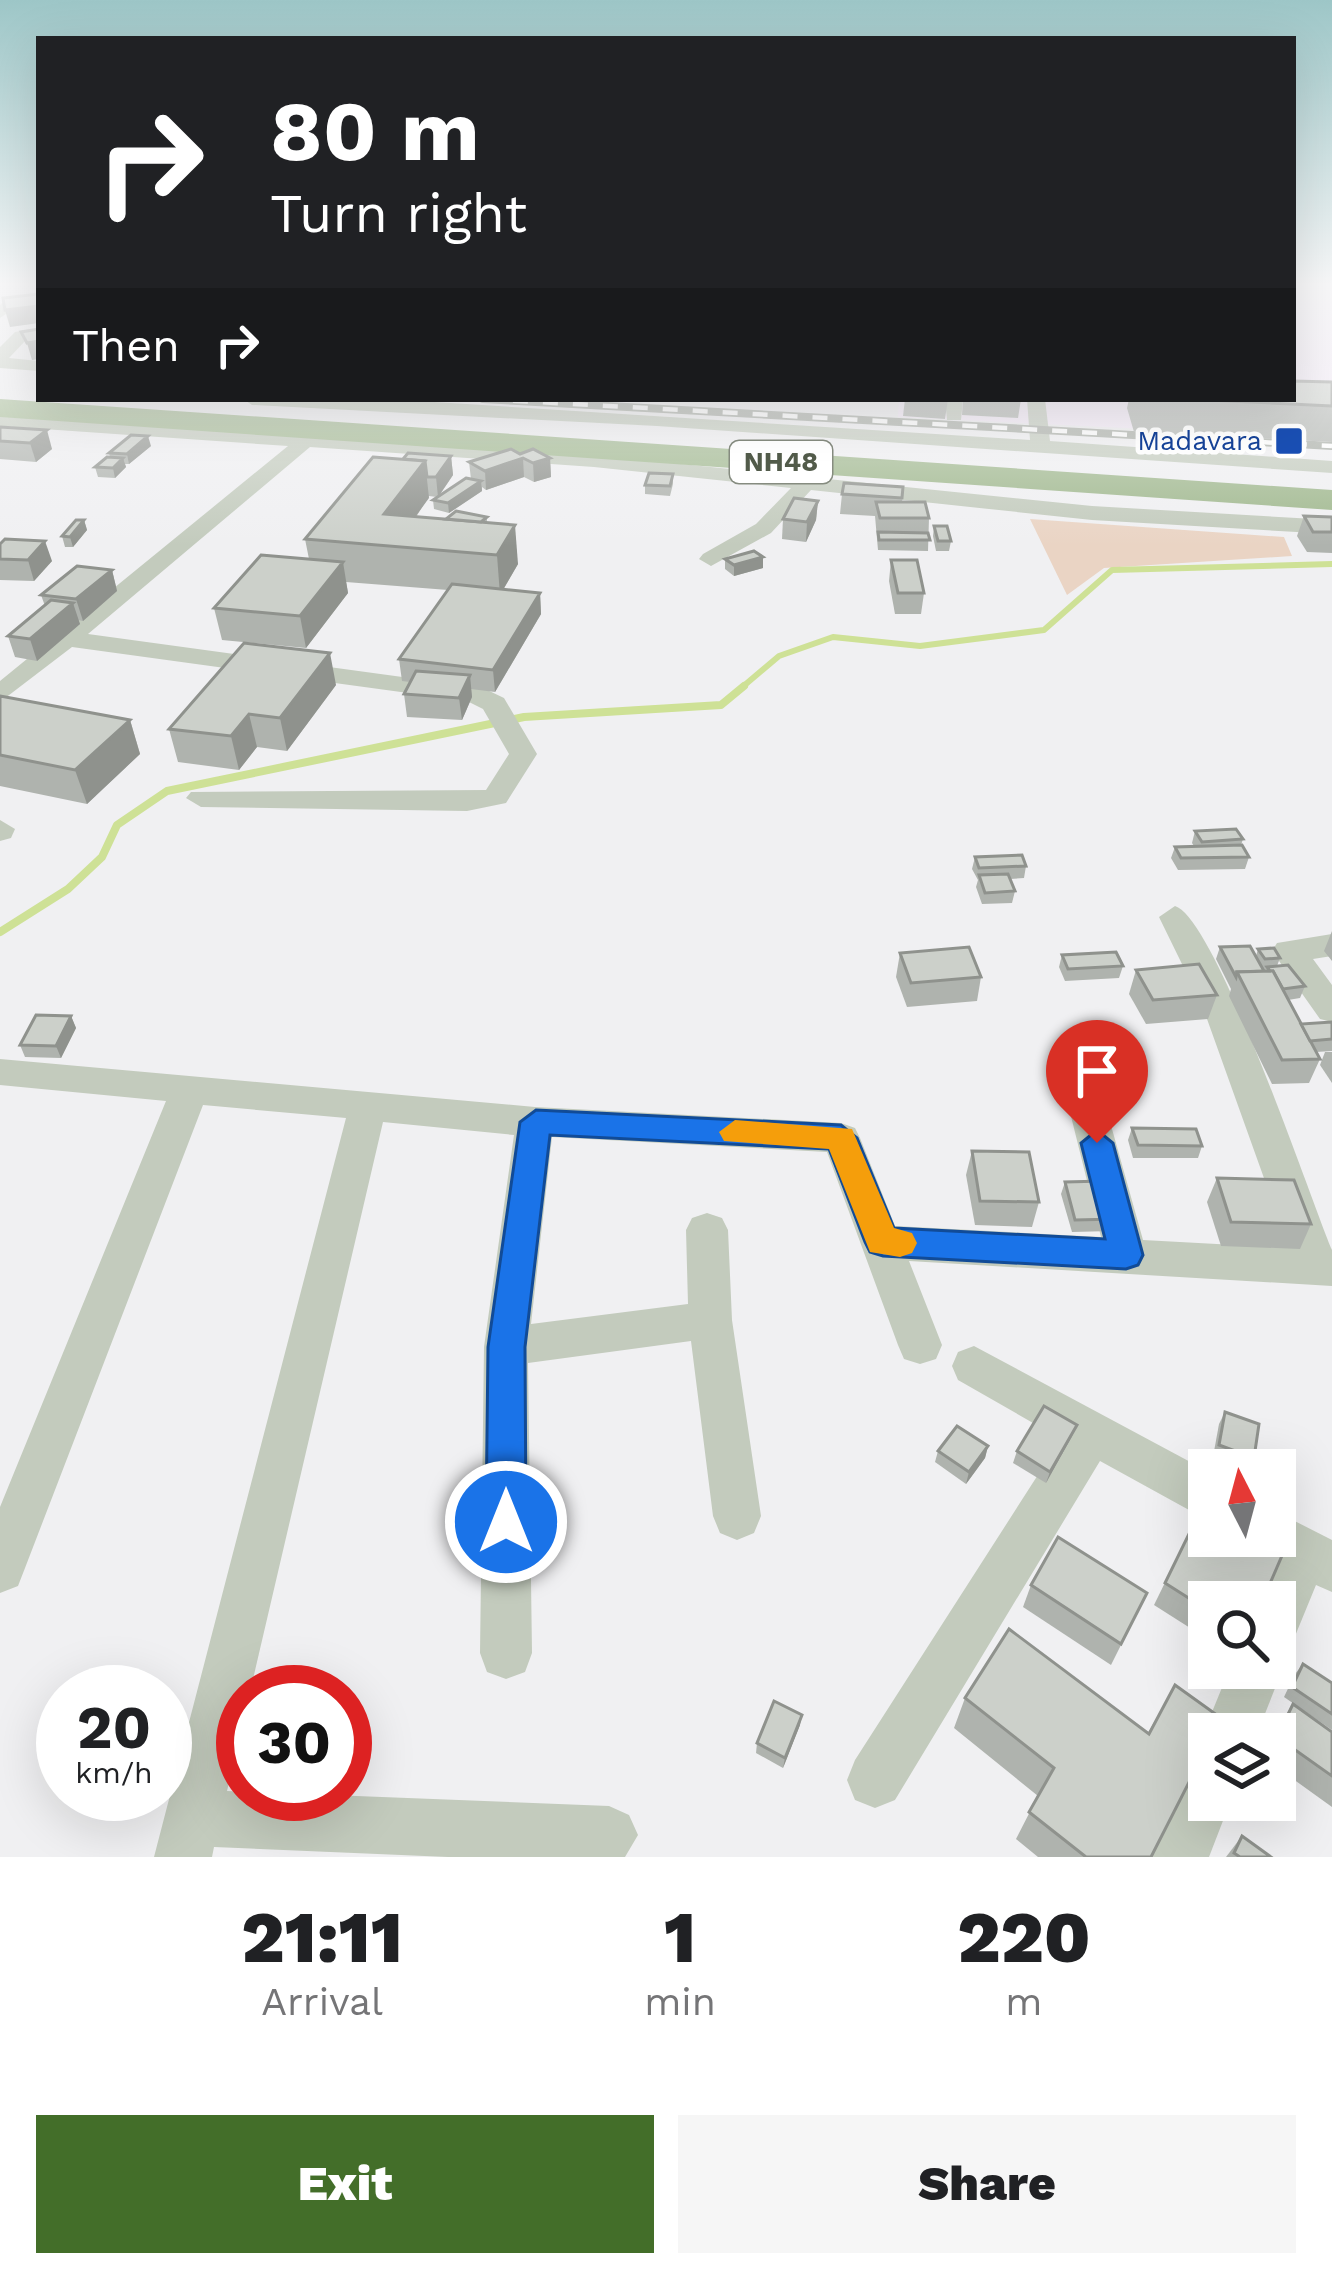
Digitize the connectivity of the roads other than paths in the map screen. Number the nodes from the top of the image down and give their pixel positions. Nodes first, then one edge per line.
1 (0, 387) edge
2 (36, 390) edge
3 (152, 402) edge
4 (1036, 402) edge
5 (0, 408) edge
6 (244, 410) edge
7 (0, 421) edge
8 (846, 436) joint
9 (306, 441) junction
10 (1041, 448) junction
11 (410, 450) junction
12 (720, 458) junction
13 (1332, 467) edge
14 (388, 474) edge
15 (1332, 483) edge
16 (804, 485) junction
17 (1332, 500) edge
18 (1332, 513) edge
19 (1332, 526) edge
20 (711, 559) dead end
21 (70, 639) junction
22 (0, 694) edge
23 (201, 798) dead end
24 (1175, 917) dead end
25 (1332, 945) edge
26 (1332, 1010) edge
27 (1077, 1068) dead end
28 (6, 1083) edge
29 (190, 1089) junction
30 (368, 1105) junction
31 (536, 1122) junction
32 (707, 1230) dead end
33 (883, 1242) junction
34 (1126, 1255) junction
35 (1324, 1267) edge
36 (710, 1320) junction
37 (920, 1345) dead end
38 (506, 1347) junction
39 (974, 1366) dead end
40 (1092, 1432) junction
41 (1188, 1486) edge
42 (737, 1516) dead end
43 (1304, 1551) edge
44 (0, 1568) edge
45 (1292, 1581) edge
46 (506, 1653) dead end
47 (875, 1780) dead end
48 (1194, 1821) edge
49 (609, 1835) dead end
50 (188, 1838) edge
51 (1180, 1857) edge

1 - 2 highway
3 - 6 highway, NH48
4 - 10 street
5 - 6 highway, NH48
6 - 8 highway
6 - 12 highway, NH48
6 - 15 highway, NH48
7 - 9 street
8 - 10 street
9 - 11 street
9 - 21 street
10 - 13 street
11 - 14 street
11 - 16 street
12 - 17 highway, NH48
12 - 18 highway
16 - 19 street
16 - 20 street
21 - 22 street
21 - 23 street
24 - 35 street
25 - 26 street
27 - 34 street
28 - 29 street
29 - 30 street
29 - 44 street
30 - 31 street
30 - 50 street
31 - 33 street
31 - 38 street
32 - 36 street
33 - 34 street
33 - 37 street
34 - 35 street
36 - 38 street
36 - 42 street
38 - 46 street
39 - 40 street
40 - 41 street
40 - 47 street
43 - 45 street
48 - 51 street
49 - 50 street

